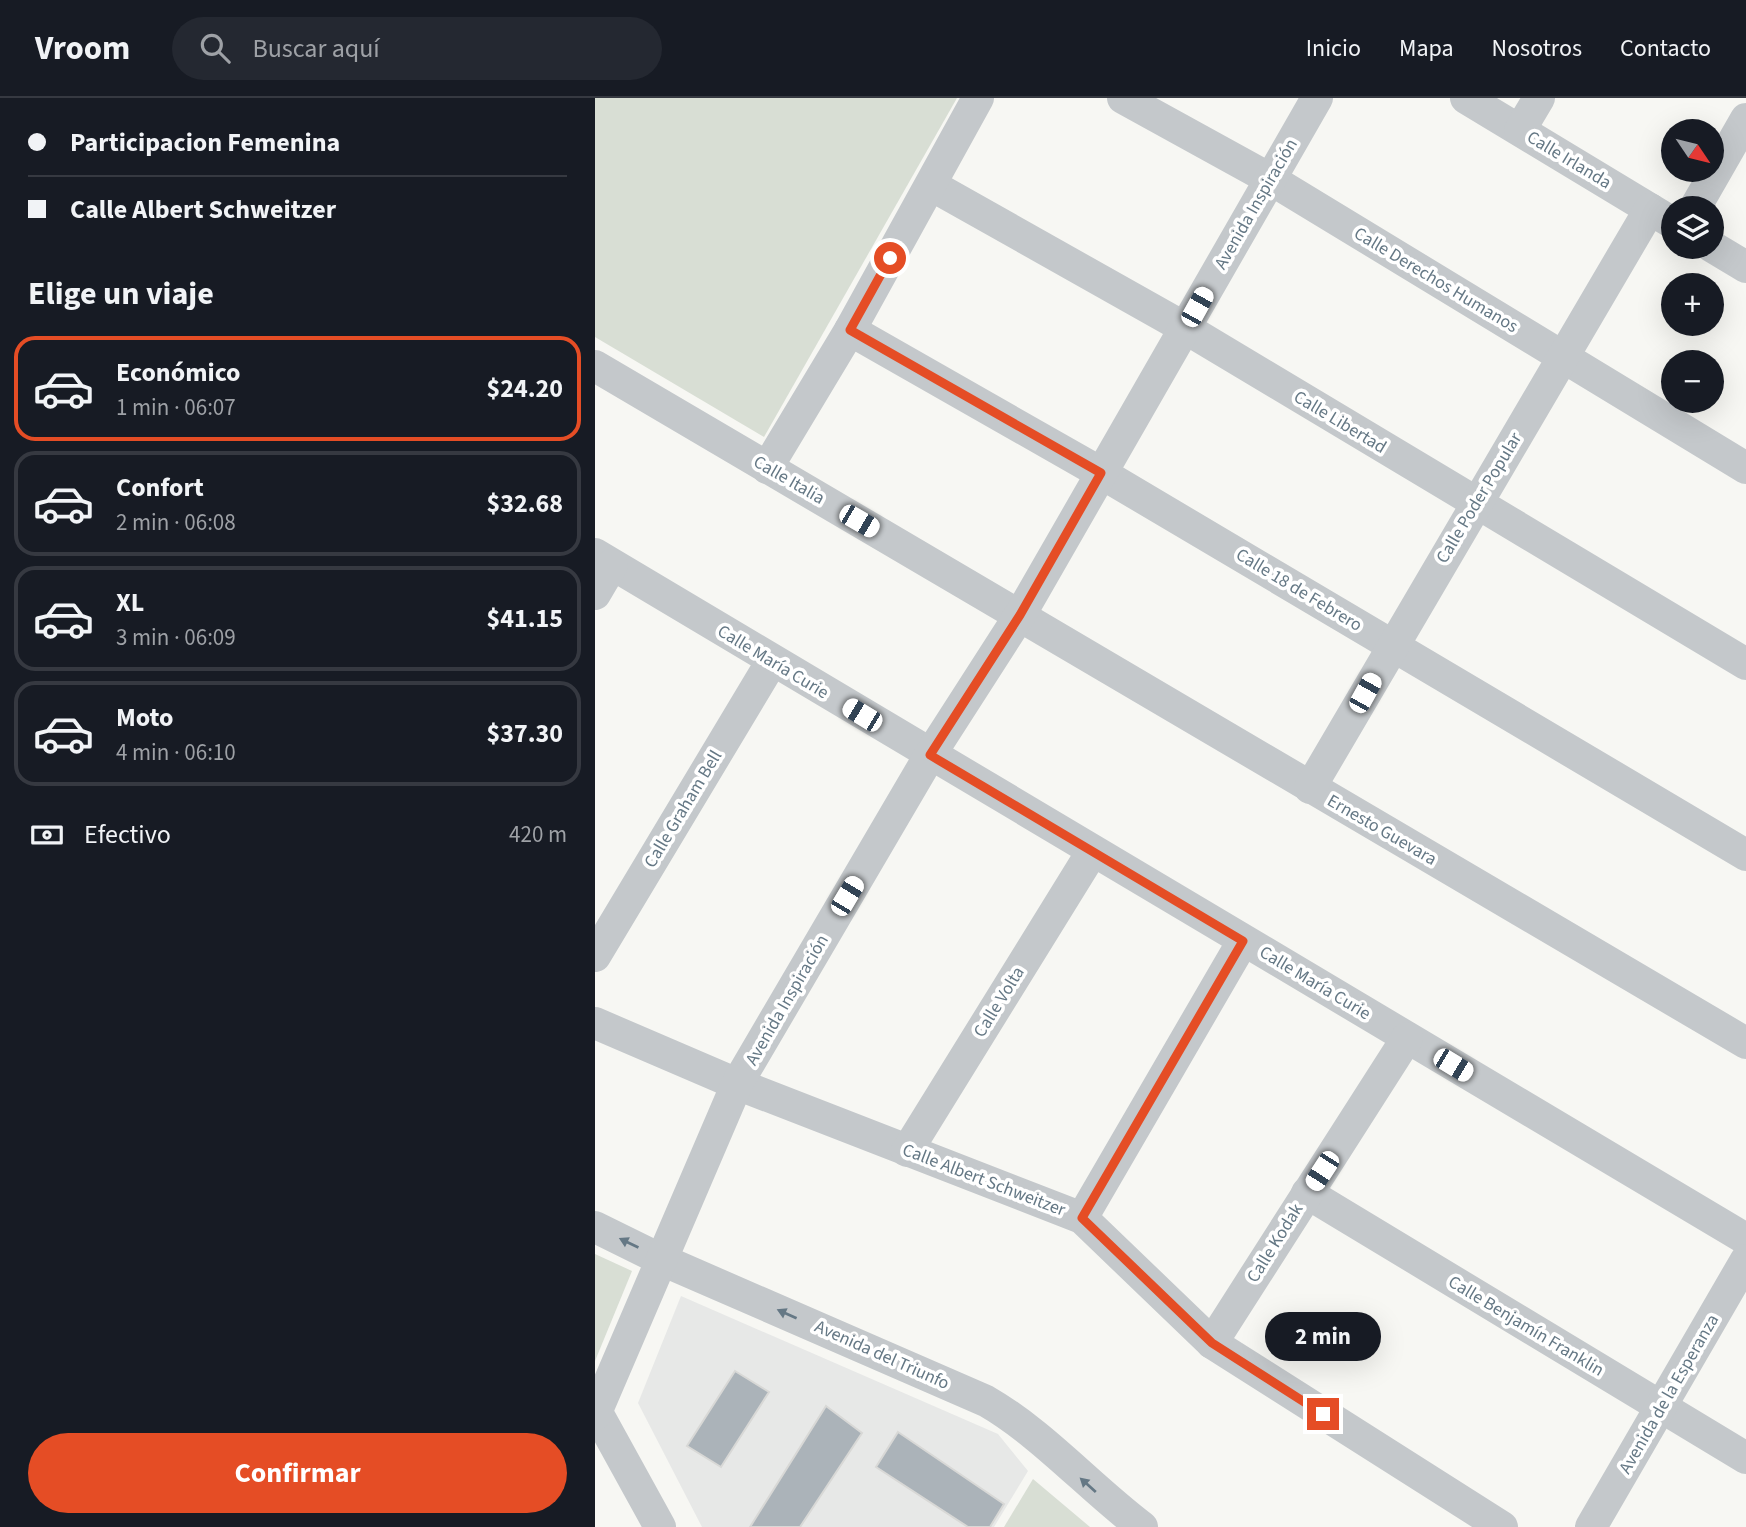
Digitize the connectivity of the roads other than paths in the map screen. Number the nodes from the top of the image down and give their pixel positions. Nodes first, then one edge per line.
1 (978, 98) edge
2 (1123, 98) edge
3 (1317, 98) edge
4 (1466, 98) edge
5 (1538, 98) edge
6 (1746, 118) edge
7 (1520, 130) junction
8 (1270, 179) junction
9 (931, 185) junction
10 (1702, 196) edge
11 (1661, 216) edge
12 (1724, 254) edge
13 (1746, 267) edge
14 (1185, 328) junction
15 (850, 330) junction
16 (1563, 356) junction
17 (595, 366) edge
18 (767, 468) junction
19 (1746, 468) edge
20 (1101, 473) junction
21 (1476, 504) junction
22 (604, 560) edge
23 (595, 594) edge
24 (1020, 615) junction
25 (1392, 645) junction
26 (772, 662) junction
27 (1746, 664) edge
28 (930, 755) junction
29 (1310, 788) junction
30 (1093, 852) junction
31 (1746, 855) edge
32 (1243, 941) junction
33 (595, 956) edge
34 (595, 1023) edge
35 (1407, 1038) junction
36 (1746, 1043) edge
37 (737, 1084) junction
38 (907, 1151) junction
39 (1307, 1193) junction
40 (1082, 1218) junction
41 (595, 1227) edge
42 (1746, 1238) edge
43 (662, 1260) junction
44 (1746, 1260) edge
45 (1212, 1343) junction
46 (1662, 1408) junction
47 (596, 1411) edge
48 (1746, 1458) edge
49 (660, 1527) edge
50 (1142, 1527) edge
51 (1502, 1527) edge
52 (1591, 1527) edge

1 - 9 street
2 - 8 street, Calle Derechos Humanos
3 - 8 street, Avenida Inspiración
4 - 7 street, Calle Irlanda
5 - 7 street
6 - 10 street
7 - 11 street, Calle Irlanda
8 - 14 street, Avenida Inspiración
8 - 16 street, Calle Derechos Humanos
9 - 14 street, Calle Libertad
9 - 15 street
11 - 16 street, Calle Poder Popular
12 - 13 street
14 - 20 street, Avenida Inspiración
14 - 21 street, Calle Libertad
15 - 18 street
15 - 20 street, Calle 18 de Febrero
16 - 19 street, Calle Derechos Humanos
16 - 21 street, Calle Poder Popular
17 - 18 street, Calle Italia
18 - 24 street, Calle Italia
20 - 24 street, Avenida Inspiración
20 - 25 street, Calle 18 de Febrero
21 - 25 street, Calle Poder Popular
21 - 27 street, Calle Libertad
22 - 23 street
22 - 26 street, Calle María Curie
24 - 28 street, Avenida Inspiración
24 - 29 street, Ernesto Guevara
25 - 29 street, Calle Poder Popular
25 - 31 street, Calle 18 de Febrero
26 - 28 street, Calle María Curie
26 - 33 street, Calle Graham Bell
28 - 30 street, Calle María Curie
28 - 37 street, Avenida Inspiración
29 - 36 street, Ernesto Guevara
30 - 32 street, Calle María Curie
30 - 38 street, Calle Volta
32 - 35 street, Calle María Curie
32 - 40 street
34 - 37 street, Calle Albert Schweitzer
35 - 39 street, Calle Kodak
35 - 42 street, Calle María Curie
37 - 38 street, Calle Albert Schweitzer
37 - 43 street, Avenida Inspiración
38 - 40 street, Calle Albert Schweitzer
39 - 45 street, Calle Kodak
39 - 46 street, Calle Benjamín Franklin
40 - 45 street, Calle Albert Schweitzer
43 -> 41 street, Avenida del Triunfo
43 - 47 street, Avenida Inspiración
50 -> 43 street, Avenida del Triunfo
44 - 46 street, Avenida de la Esperanza
45 - 51 street, Calle Albert Schweitzer
46 - 48 street, Calle Benjamín Franklin
46 - 52 street, Avenida de la Esperanza
47 - 49 street

